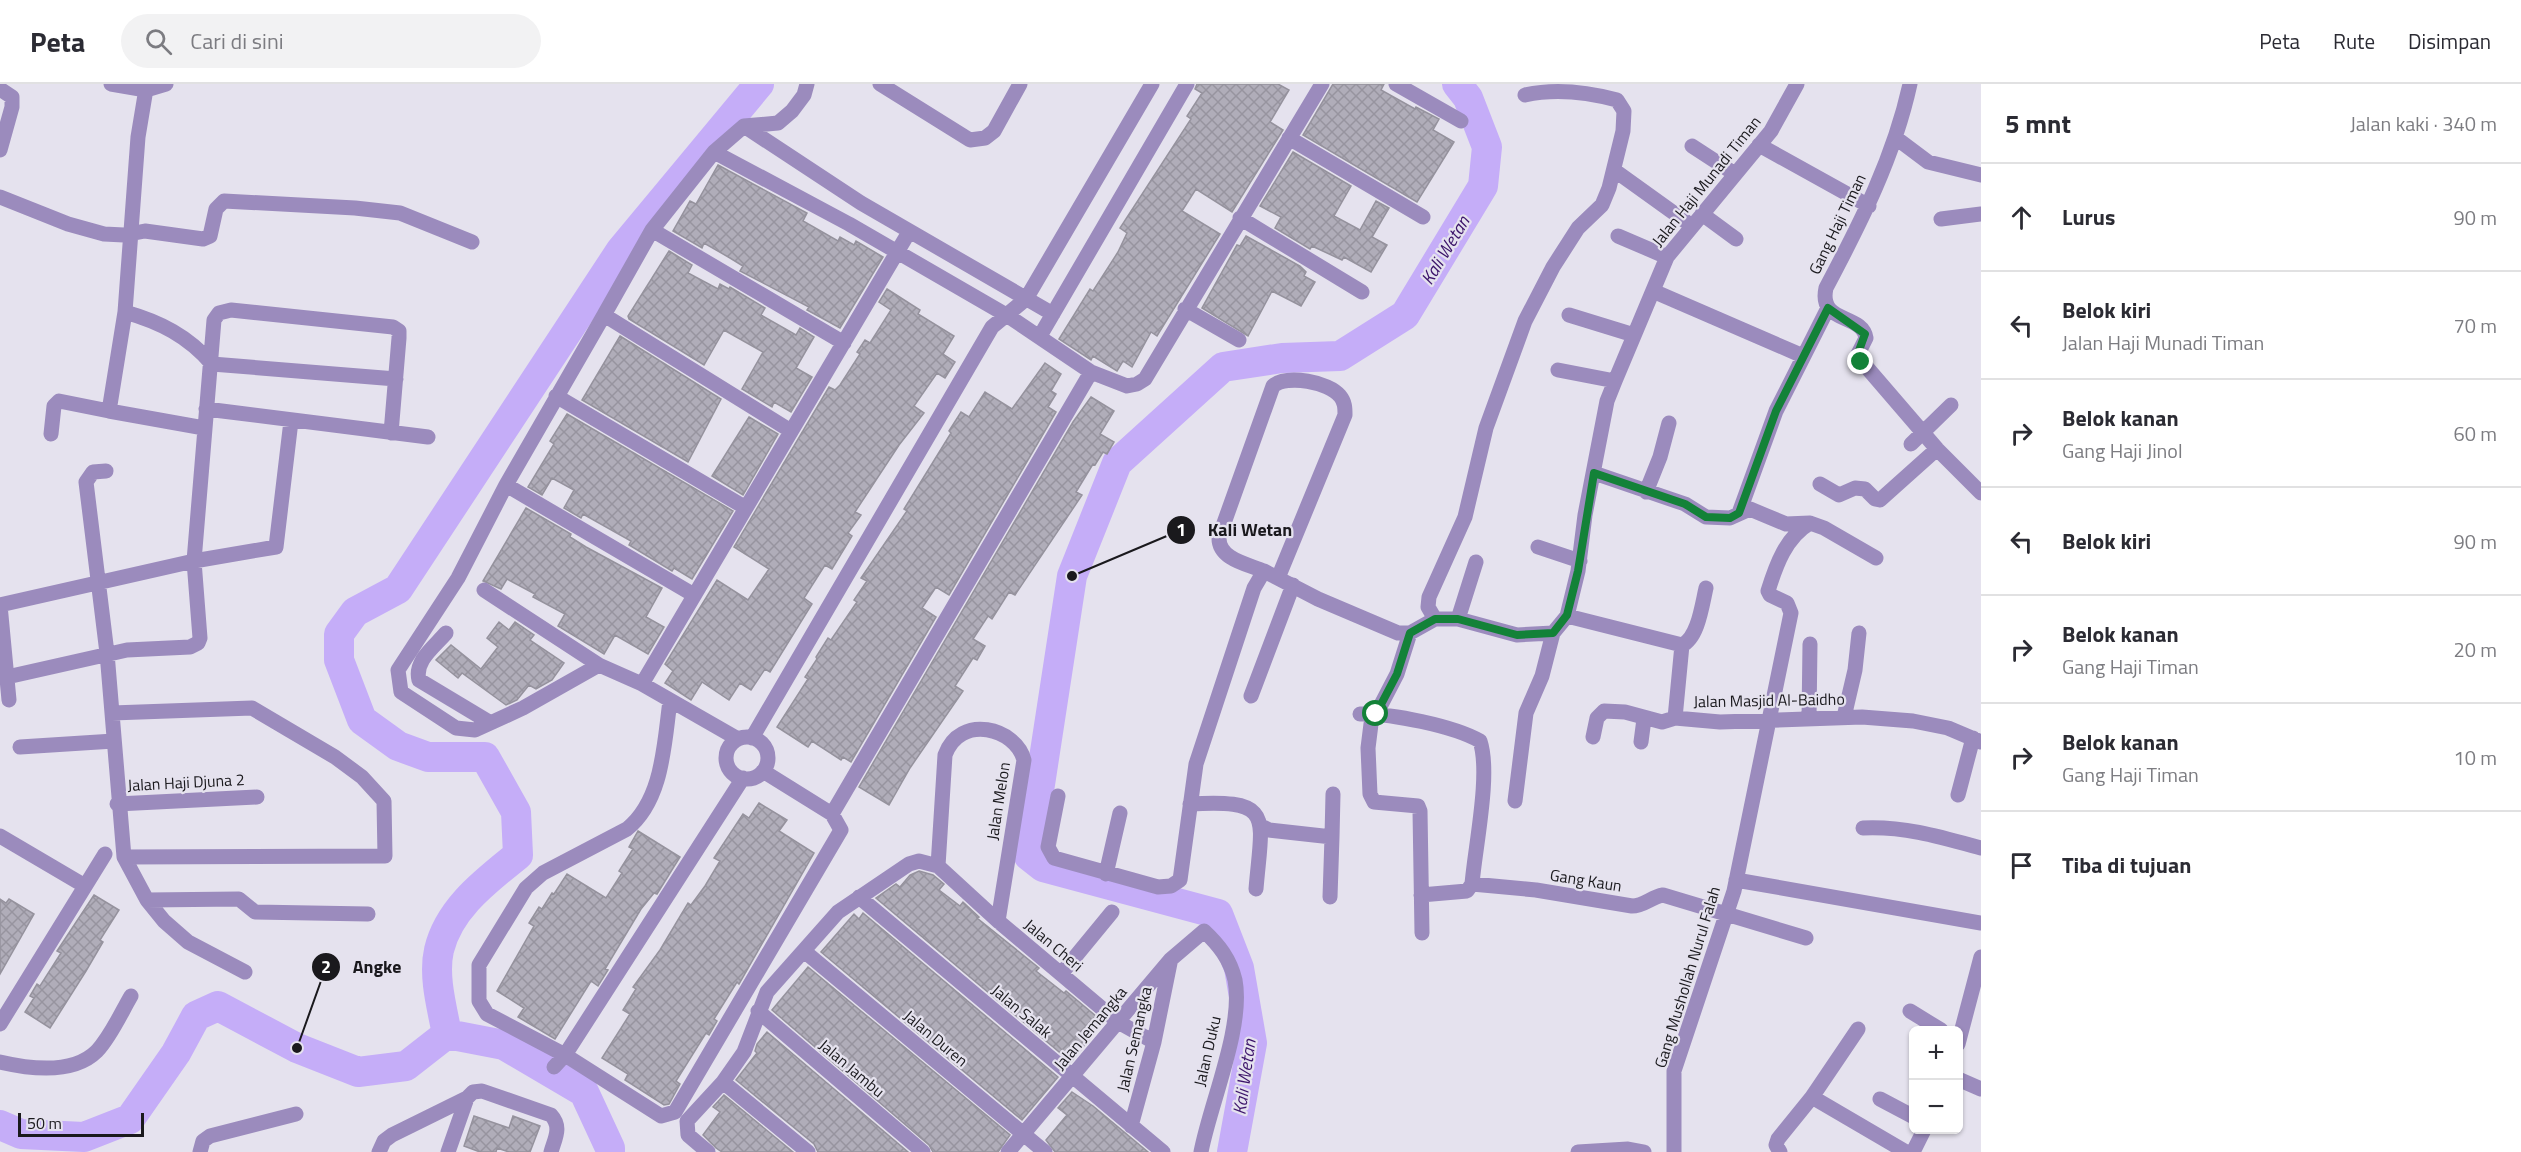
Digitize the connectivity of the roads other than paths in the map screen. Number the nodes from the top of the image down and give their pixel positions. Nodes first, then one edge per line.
1 (111, 84) edge
2 (166, 84) edge
3 (807, 84) edge
4 (880, 84) edge
5 (1020, 84) edge
6 (1152, 84) edge
7 (1186, 84) edge
8 (1322, 84) edge
9 (1396, 84) edge
10 (1797, 84) edge
11 (1910, 84) edge
12 (0, 89) edge
13 (146, 90) junction
14 (1525, 95) dead end
15 (1461, 121) dead end
16 (744, 126) junction
17 (1289, 138) junction
18 (1896, 138) junction
19 (1759, 145) junction
20 (1692, 146) dead end
21 (0, 150) edge
22 (714, 152) junction
23 (1614, 170) junction
24 (1736, 174) junction
25 (1981, 175) edge
26 (0, 197) edge
27 (1869, 206) junction
28 (1981, 214) edge
29 (1423, 217) dead end
30 (1240, 218) junction
31 (1941, 219) dead end
32 (1697, 220) junction
33 (652, 230) junction
34 (909, 232) junction
35 (132, 233) junction
36 (1618, 236) dead end
37 (1736, 239) dead end
38 (472, 242) dead end
39 (897, 252) junction
40 (1667, 257) junction
41 (1653, 291) junction
42 (1362, 292) dead end
43 (1026, 299) junction
44 (1828, 308) junction
45 (1185, 309) junction
46 (125, 312) junction
47 (1053, 314) junction
48 (604, 315) junction
49 (1569, 315) dead end
50 (1008, 316) junction
51 (1634, 335) junction
52 (1040, 336) junction
53 (1239, 340) dead end
54 (844, 343) junction
55 (1803, 356) junction
56 (212, 364) junction
57 (1558, 370) dead end
58 (1091, 372) junction
59 (396, 378) junction
60 (1615, 381) junction
61 (555, 396) junction
62 (1952, 405) dead end
63 (206, 410) junction
64 (109, 411) junction
65 (291, 421) junction
66 (1669, 423) dead end
67 (204, 429) junction
68 (791, 431) junction
69 (391, 433) junction
70 (51, 434) dead end
71 (1924, 434) junction
72 (428, 437) dead end
73 (1911, 444) dead end
74 (1937, 449) junction
75 (106, 471) dead end
76 (1594, 473) junction
77 (1820, 484) dead end
78 (506, 485) junction
79 (1646, 492) junction
80 (1981, 493) edge
81 (746, 508) junction
82 (1739, 513) junction
83 (1802, 524) junction
84 (1538, 547) dead end
85 (1876, 558) dead end
86 (194, 561) junction
87 (1580, 561) junction
88 (1476, 562) dead end
89 (1264, 571) junction
90 (1278, 578) junction
91 (98, 581) junction
92 (1293, 585) junction
93 (1706, 588) dead end
94 (484, 590) dead end
95 (694, 595) junction
96 (0, 605) edge
97 (1567, 615) junction
98 (1435, 619) junction
99 (1458, 619) junction
100 (446, 633) dead end
101 (1410, 633) junction
102 (1553, 633) junction
103 (1859, 633) dead end
104 (1810, 644) dead end
105 (1682, 645) junction
106 (107, 653) junction
107 (599, 666) junction
108 (7, 677) junction
109 (642, 684) junction
110 (1251, 696) dead end
111 (9, 700) dead end
112 (670, 702) junction
113 (112, 714) junction
114 (1360, 714) dead end
115 (1376, 714) junction
116 (1844, 717) junction
117 (1644, 718) junction
118 (1675, 718) junction
119 (1809, 718) junction
120 (1769, 719) junction
121 (489, 722) junction
122 (1593, 737) dead end
123 (745, 739) junction
124 (1977, 740) edge
125 (114, 741) junction
126 (1641, 742) dead end
127 (20, 747) dead end
128 (762, 771) junction
129 (743, 778) junction
130 (1333, 794) dead end
131 (1958, 795) dead end
132 (1058, 796) dead end
133 (257, 797) dead end
134 (1515, 801) dead end
135 (117, 804) junction
136 (1190, 804) junction
137 (1120, 813) dead end
138 (831, 814) junction
139 (1261, 826) junction
140 (1863, 828) dead end
141 (0, 836) edge
142 (1332, 837) junction
143 (1981, 848) edge
144 (105, 854) dead end
145 (124, 857) junction
146 (938, 866) junction
147 (1106, 874) junction
148 (1736, 880) junction
149 (1472, 884) junction
150 (85, 886) junction
151 (1256, 889) dead end
152 (1421, 895) junction
153 (859, 897) junction
154 (1330, 897) dead end
155 (147, 900) junction
156 (1112, 912) dead end
157 (368, 914) dead end
158 (1726, 914) junction
159 (998, 921) junction
160 (1981, 923) edge
161 (1204, 931) joint
162 (1422, 933) dead end
163 (1806, 938) dead end
164 (804, 951) junction
165 (1981, 957) edge
166 (1170, 960) junction
167 (245, 972) dead end
168 (1061, 974) junction
169 (131, 996) dead end
170 (758, 1011) junction
171 (1910, 1011) dead end
172 (1118, 1022) junction
173 (0, 1024) edge
174 (1934, 1026) edge
175 (1963, 1027) edge
176 (1858, 1029) dead end
177 (1154, 1042) junction
178 (565, 1055) junction
179 (0, 1062) edge
180 (554, 1067) dead end
181 (1072, 1077) junction
182 (1961, 1080) edge
183 (723, 1082) junction
184 (1981, 1089) edge
185 (1812, 1097) junction
186 (467, 1098) junction
187 (1881, 1099) dead end
188 (296, 1114) dead end
189 (1909, 1114) edge
190 (1131, 1126) junction
191 (1023, 1134) junction
192 (1922, 1134) edge
193 (200, 1152) edge
194 (379, 1152) edge
195 (448, 1152) edge
196 (551, 1152) edge
197 (708, 1152) edge
198 (808, 1152) edge
199 (924, 1152) edge
200 (1008, 1152) edge
201 (1045, 1152) edge
202 (1163, 1152) edge
203 (1201, 1152) edge
204 (1578, 1152) edge
205 (1644, 1152) edge
206 (1674, 1152) edge
207 (1780, 1152) edge
208 (1906, 1152) edge
209 (1913, 1152) edge

1 - 13 street
2 - 13 street
3 - 16 street
4 - 5 street
6 - 43 street
7 - 47 street
8 - 17 street
9 - 15 street
10 - 19 street, Jalan Haji Munadi Timan
11 - 18 street, Gang Haji Timan
12 - 21 street
13 - 35 street
14 - 23 street
16 - 22 street
16 - 34 street
17 - 29 street
17 - 30 street
18 - 25 street
18 - 27 street, Gang Haji Timan
19 - 24 street, Jalan Haji Munadi Timan
19 - 27 street
20 - 24 street
22 - 33 street
22 - 39 street
23 - 32 street
23 - 98 street
24 - 32 street, Jalan Haji Munadi Timan
26 - 35 street
27 - 44 street, Gang Haji Timan
28 - 31 street
30 - 42 street
30 - 45 street
32 - 37 street
32 - 40 street, Jalan Haji Munadi Timan
33 - 48 street
33 - 54 street
34 - 39 street
34 - 43 street
35 - 38 street
35 - 46 street
36 - 40 street
39 - 50 street
39 - 54 street
40 - 41 street, Jalan Haji Munadi Timan
41 - 51 street, Jalan Haji Munadi Timan
41 - 55 street
43 - 47 street
43 - 50 street
44 - 55 street
44 - 71 street
45 - 53 street
45 - 58 street
46 - 56 street
46 - 64 street
47 - 52 street
48 - 61 street
48 - 68 street
49 - 51 street
50 - 52 street
50 - 123 street
51 - 60 street, Jalan Haji Munadi Timan
52 - 58 street
54 - 68 street
55 - 82 street
56 - 59 street
56 - 59 street
56 - 63 street
57 - 60 street
58 - 138 street
59 - 69 street
60 - 76 street, Jalan Haji Munadi Timan
61 - 78 street
61 - 81 street
62 - 71 street
63 - 65 street
63 - 67 street
64 - 67 street
64 - 70 street
65 - 69 street
65 - 86 street
66 - 79 street
67 - 86 street
68 - 81 street
69 - 72 street
71 - 73 street
71 - 74 street
74 - 77 street
74 - 80 street
75 - 91 street
76 - 79 street
76 - 87 street, Jalan Haji Munadi Timan
78 - 95 street
78 - 121 street
79 - 82 street
81 - 95 street
82 - 83 street
83 - 85 street
83 - 120 street, Gang Mushollah Nurul Falah
84 - 87 street
86 - 91 street
86 - 106 street
87 - 97 street, Jalan Haji Munadi Timan
88 - 99 street
89 - 90 street
89 - 90 street
89 - 136 street
90 - 92 street
91 - 96 street
91 - 106 street
92 - 101 street
92 - 110 street
93 - 105 street
94 - 107 street
95 - 109 street
96 - 108 street
97 - 102 street
97 - 105 street
98 - 99 street
98 - 101 street
99 - 102 street
100 - 121 street
101 - 115 street
102 - 134 street
103 - 116 street
104 - 119 street
105 - 118 street, Jalan Masjid Al-Baidho
106 - 108 street
106 - 113 street
107 - 109 street
107 - 121 street
108 - 111 street
109 - 112 street
112 - 123 street
112 - 178 street
113 - 125 street
113 - 145 street
114 - 115 street
115 - 149 street
115 - 152 street
116 - 119 street, Jalan Masjid Al-Baidho
116 - 124 street, Jalan Masjid Al-Baidho
117 - 118 street
117 - 122 street
117 - 126 street
118 - 120 street, Jalan Masjid Al-Baidho
119 - 120 street, Jalan Masjid Al-Baidho
120 - 148 street, Gang Mushollah Nurul Falah
123 - 128 street
123 - 129 street
124 - 131 street
125 - 127 street
125 - 135 street
128 - 129 street
128 - 138 street
129 - 178 street
130 - 142 street
132 - 147 street
133 - 135 street, Jalan Haji Djuna 2
135 - 145 street
136 - 139 street
136 - 147 street
137 - 147 street
138 - 178 street
139 - 142 street
139 - 151 street
140 - 143 street
141 - 150 street
142 - 154 street
144 - 150 street
145 - 155 street
146 - 153 street
146 - 159 street, Jalan Cheri
146 - 159 street, Jalan Melon
148 - 158 street, Gang Mushollah Nurul Falah
148 - 160 street
149 - 152 street
149 - 158 street, Gang Kaun
150 - 173 street
152 - 162 street
153 - 164 street
153 - 181 street, Jalan Salak
155 - 157 street
155 - 167 street
156 - 168 street
158 - 163 street, Gang Kaun
158 - 206 street, Gang Mushollah Nurul Falah
159 - 168 street, Jalan Cheri
161 - 166 street, Jalan Jemangka
161 - 203 street, Jalan Duku
164 - 170 street
164 - 191 street, Jalan Duren
165 - 175 street
166 - 172 street, Jalan Jemangka
166 - 177 street, Jalan Semangka
168 - 172 street, Jalan Cheri
169 - 179 street
170 - 183 street
170 - 199 street, Jalan Jambu
171 - 174 street
172 - 177 street, Jalan Cheri
172 - 181 street, Jalan Jemangka
176 - 185 street
177 - 190 street, Jalan Semangka
178 - 180 street
181 - 190 street, Jalan Salak
181 - 191 street, Jalan Jemangka
182 - 184 street
183 - 197 street
183 - 198 street
185 - 207 street
185 - 208 street
186 - 194 street
186 - 195 street
186 - 196 street
187 - 189 street
188 - 193 street
190 - 202 street, Jalan Salak
191 - 200 street, Jalan Jemangka
191 - 201 street, Jalan Duren
192 - 209 street
204 - 205 street

